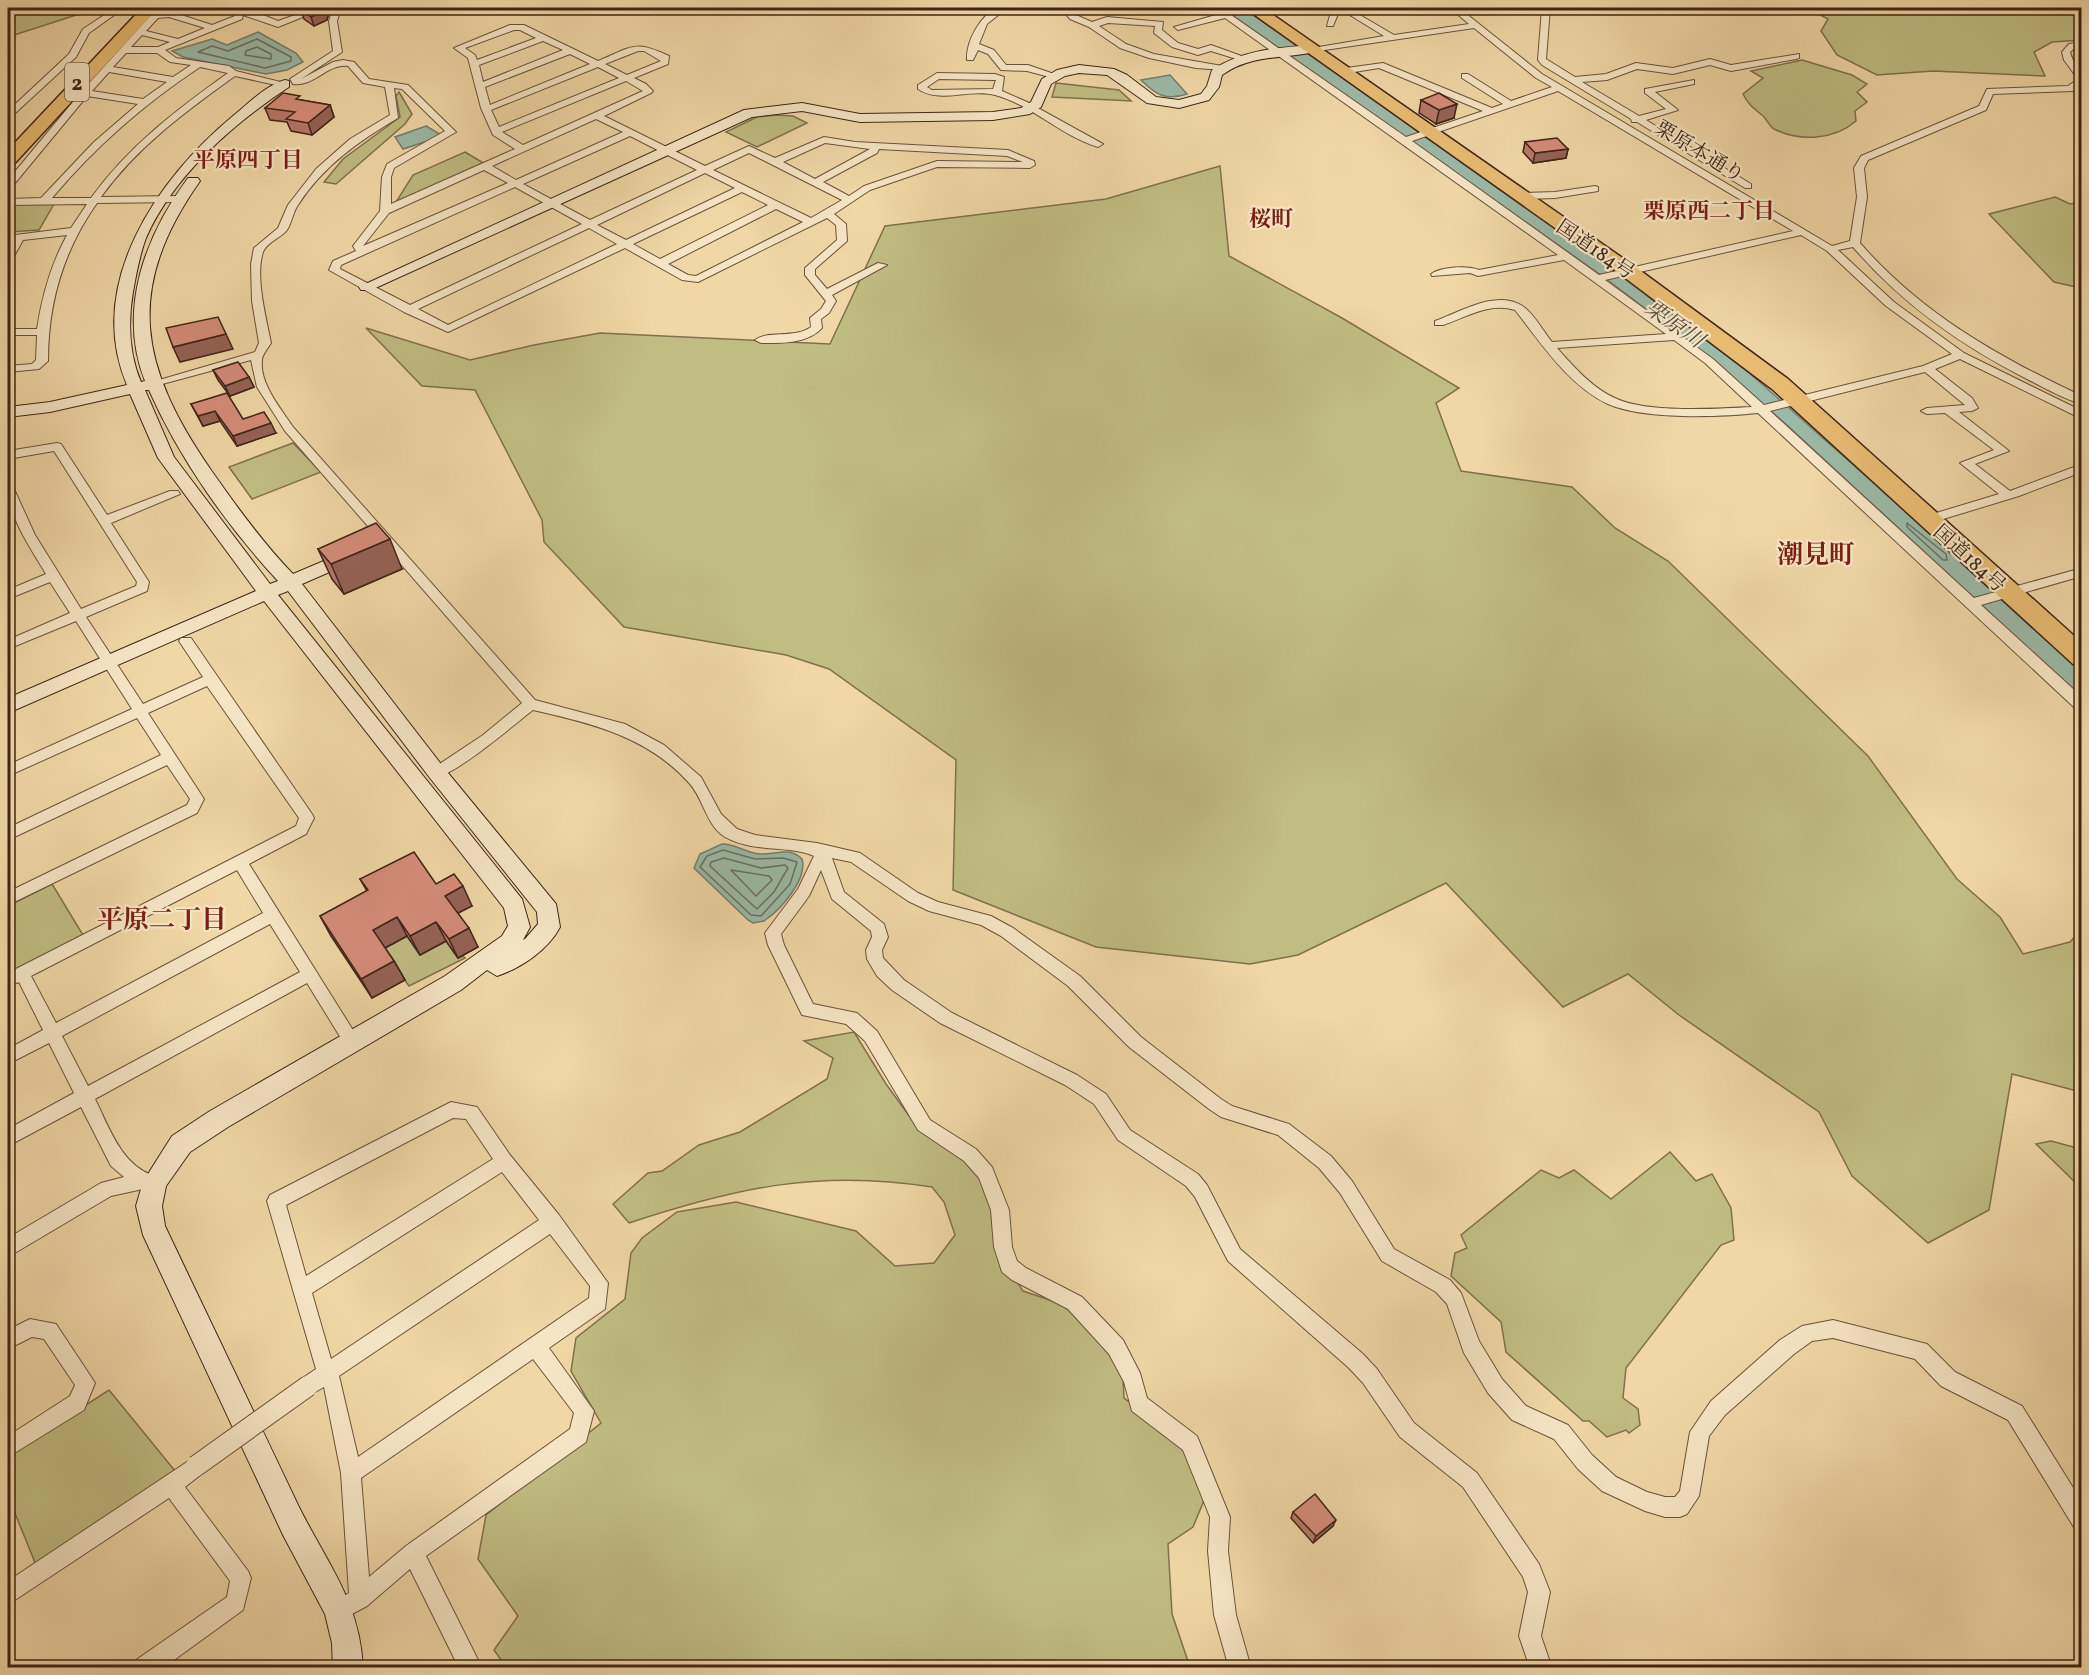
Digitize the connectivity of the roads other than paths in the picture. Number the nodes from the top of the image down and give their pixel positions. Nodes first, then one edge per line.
1 (120, 8) edge
2 (135, 8) edge
3 (176, 8) edge
4 (321, 8) edge
5 (337, 8) edge
6 (1003, 8) edge
7 (1065, 8) edge
8 (1216, 8) edge
9 (1336, 8) edge
10 (1343, 8) edge
11 (1454, 8) edge
12 (1546, 8) edge
13 (240, 10) edge
14 (156, 11) edge
15 (1226, 15) junction
16 (1253, 18) edge
17 (1330, 24) dead end
18 (1092, 25) junction
19 (1474, 26) junction
20 (1178, 27) dead end
21 (213, 28) junction
22 (139, 32) junction
23 (543, 38) junction
24 (1393, 38) junction
25 (178, 42) junction
26 (2082, 44) edge
27 (976, 46) junction
28 (123, 50) junction
29 (159, 50) junction
30 (1307, 50) junction
31 (569, 51) junction
32 (1284, 52) junction
33 (1796, 56) dead end
34 (970, 58) dead end
35 (1243, 58) junction
36 (473, 63) junction
37 (1545, 63) junction
38 (199, 64) junction
39 (598, 64) junction
40 (1525, 66) junction
41 (1224, 67) junction
42 (106, 69) junction
43 (1342, 71) junction
44 (233, 73) junction
45 (1465, 76) dead end
46 (1054, 77) junction
47 (627, 78) junction
48 (2082, 79) edge
49 (174, 80) junction
50 (1573, 80) junction
51 (1691, 82) dead end
52 (285, 84) joint
53 (389, 84) junction
54 (82, 86) junction
55 (480, 86) junction
56 (1559, 88) junction
57 (998, 92) junction
58 (267, 101) junction
59 (145, 102) junction
60 (1509, 104) junction
61 (486, 108) junction
62 (1031, 108) junction
63 (1491, 111) junction
64 (8, 115) edge
65 (597, 116) junction
66 (1639, 119) junction
67 (1620, 124) junction
68 (496, 131) junction
69 (629, 134) junction
70 (1428, 134) junction
71 (10, 140) edge
72 (1406, 140) junction
73 (1098, 144) dead end
74 (875, 146) junction
75 (945, 149) junction
76 (524, 150) junction
77 (663, 151) junction
78 (8, 160) edge
79 (775, 162) junction
80 (937, 164) junction
81 (486, 167) junction
82 (706, 169) junction
83 (8, 172) edge
84 (816, 182) junction
85 (515, 183) junction
86 (8, 186) edge
87 (1748, 186) dead end
88 (743, 188) junction
89 (1595, 189) dead end
90 (1520, 196) junction
91 (180, 199) junction
92 (95, 200) junction
93 (850, 200) junction
94 (44, 201) junction
95 (160, 201) junction
96 (8, 202) edge
97 (550, 203) junction
98 (776, 205) junction
99 (385, 211) junction
100 (827, 214) junction
101 (810, 222) junction
102 (589, 225) junction
103 (74, 231) junction
104 (1802, 232) junction
105 (1856, 243) junction
106 (625, 244) junction
107 (1832, 249) junction
108 (363, 252) junction
109 (1568, 256) junction
110 (8, 258) edge
111 (659, 264) junction
112 (882, 265) dead end
113 (1623, 271) junction
114 (1436, 274) dead end
115 (1600, 278) junction
116 (366, 288) junction
117 (827, 293) junction
118 (408, 310) junction
119 (1438, 323) dead end
120 (8, 332) edge
121 (40, 332) junction
122 (1677, 337) junction
123 (761, 340) dead end
124 (1550, 345) junction
125 (259, 354) junction
126 (1960, 355) junction
127 (1927, 368) junction
128 (8, 369) edge
129 (154, 383) junction
130 (134, 388) junction
131 (2082, 401) edge
132 (1792, 403) junction
133 (1766, 409) junction
134 (1948, 410) junction
135 (1927, 411) dead end
136 (8, 412) edge
137 (2082, 416) edge
138 (8, 455) edge
139 (2082, 468) edge
140 (8, 489) edge
141 (174, 494) dead end
142 (2008, 495) junction
143 (1928, 520) junction
144 (104, 521) junction
145 (388, 539) junction
146 (2082, 572) edge
147 (53, 576) junction
148 (292, 583) junction
149 (267, 593) junction
150 (2003, 594) junction
151 (8, 595) edge
152 (1974, 603) junction
153 (77, 615) junction
154 (186, 641) dead end
155 (8, 645) edge
156 (2082, 658) edge
157 (108, 662) junction
158 (213, 680) junction
159 (530, 704) junction
160 (8, 706) edge
161 (2082, 706) edge
162 (140, 710) junction
163 (171, 757) junction
164 (8, 771) edge
165 (437, 773) junction
166 (483, 830) junction
167 (8, 834) edge
168 (462, 840) junction
169 (820, 853) junction
170 (239, 861) junction
171 (8, 899) edge
172 (272, 916) junction
173 (310, 974) junction
174 (15, 976) edge
175 (51, 1034) junction
176 (353, 1043) junction
177 (8, 1057) edge
178 (86, 1095) junction
179 (8, 1138) edge
180 (504, 1161) junction
181 (148, 1181) junction
182 (553, 1221) junction
183 (8, 1248) edge
184 (302, 1289) junction
185 (8, 1340) edge
186 (536, 1347) junction
187 (328, 1371) junction
188 (8, 1447) edge
189 (351, 1473) junction
190 (171, 1485) junction
191 (2082, 1522) edge
192 (413, 1554) junction
193 (8, 1593) edge
194 (350, 1605) junction
195 (144, 1668) edge
196 (348, 1668) edge
197 (471, 1668) edge
198 (1240, 1668) edge
199 (1541, 1668) edge

1 - 64 street
2 - 71 highway, 2
3 - 14 street
4 - 13 street
5 - 53 street
6 - 27 street
7 - 18 street
8 - 15 street
9 - 17 street
10 - 24 street
11 - 19 street, 栗原本通り
12 - 37 street
13 - 21 street
14 - 21 street
14 - 22 street
14 - 54 highway, 2
15 - 16 street
15 - 20 street
16 - 30 highway, 国道184号
16 - 32 street
18 - 35 street
18 - 41 street
19 - 24 street
19 - 40 street, 栗原本通り
21 - 25 street
22 - 25 street
22 - 28 street
23 - 31 street
23 - 36 street
23 - 36 street
24 - 30 street
25 - 29 street
26 - 48 street
27 - 34 street
27 - 46 street
28 - 29 street
28 - 42 street
29 - 38 street
30 - 32 street
30 - 43 highway, 国道184号
31 - 39 street
31 - 55 street
32 - 35 street
32 - 72 street
33 - 50 street
35 - 41 street
36 - 55 street
37 - 40 street
37 - 50 street
38 - 44 street
38 - 49 street
39 - 47 street
39 - 47 street
39 - 61 street
40 - 56 street, 栗原本通り
41 - 46 street
42 - 49 street
42 - 54 street
43 - 63 street
43 - 70 highway, 国道184号
44 - 52 street
44 - 92 street
45 - 60 street
46 - 62 street
47 - 65 street
47 - 68 street
48 - 105 street
49 - 59 street
50 - 66 street
51 - 66 street
52 - 58 street
53 - 99 street
53 - 125 street
54 - 59 street
54 - 78 highway, 2
54 - 83 highway
54 - 86 street
55 - 61 street
56 - 60 street
56 - 67 street, 栗原本通り
57 - 57 street
57 - 62 street
58 - 91 street
58 - 95 street
59 - 94 street
60 - 63 street
61 - 68 street
62 - 73 street
62 - 77 street
63 - 70 street
65 - 69 street
65 - 76 street
66 - 67 street
66 - 87 street
67 - 104 street, 栗原本通り
68 - 76 street
69 - 77 street
69 - 85 street
70 - 72 street
70 - 90 highway, 国道184号
72 - 109 street
74 - 75 street
74 - 79 street
74 - 84 street
75 - 80 street
75 - 80 street
76 - 81 street
77 - 82 street
77 - 97 street
79 - 82 street
79 - 84 street
80 - 93 street
81 - 85 street
81 - 99 street
82 - 88 street
82 - 102 street
84 - 93 street
85 - 97 street
85 - 108 street
88 - 98 street
88 - 106 street
89 - 90 street
90 - 113 highway, 国道184号
91 - 95 street
91 - 129 street
92 - 94 street
92 - 95 street
92 - 103 street
93 - 100 street
94 - 96 street
95 - 130 street
97 - 102 street
97 - 116 street
98 - 101 street
98 - 111 street
99 - 108 street
100 - 101 street
100 - 117 street
101 - 111 street
102 - 106 street
102 - 118 street
103 - 110 street
103 - 121 street
104 - 107 street, 栗原本通り
104 - 113 street
105 - 107 street
105 - 131 street
106 - 111 street
106 - 118 street
107 - 126 street, 栗原本通り
108 - 116 street
109 - 114 street
109 - 115 street
112 - 117 street
113 - 115 street
113 - 132 highway, 国道184号
115 - 122 street
116 - 118 street
117 - 123 street
119 - 124 street
120 - 121 street
121 - 128 street
122 - 124 street
122 - 133 street
124 - 133 street
125 - 129 street
125 - 145 street
126 - 127 street
126 - 137 street, 栗原本通り
127 - 132 street
127 - 134 street
129 - 130 street
129 - 148 street
130 - 136 street
130 - 149 street
132 - 133 street
132 - 143 highway, 国道184号
133 - 152 street
134 - 135 street
134 - 142 street
138 - 144 street
139 - 142 street
140 - 147 street
141 - 144 street
142 - 143 street
143 - 150 highway, 国道184号
144 - 153 street
145 - 148 street
145 - 159 street
146 - 150 street
147 - 151 street
147 - 153 street
148 - 149 street
148 - 165 street
149 - 157 street
149 - 168 street
150 - 152 street
150 - 156 highway, 国道184号
152 - 161 street
153 - 155 street
153 - 157 street
154 - 158 street
157 - 160 street
157 - 162 street
158 - 162 street
158 - 170 street
159 - 165 street
159 - 169 street
162 - 163 street
162 - 164 street
163 - 167 street
163 - 171 street
165 - 166 street
166 - 168 street
166 - 176 street
168 - 176 street
169 - 191 street
169 - 198 street
169 - 199 street
170 - 172 street
170 - 174 street
172 - 173 street
172 - 175 street
173 - 176 street
173 - 178 street
174 - 175 street
175 - 177 street
175 - 178 street
176 - 181 street
178 - 179 street
178 - 181 street
180 - 182 street
180 - 184 street
180 - 184 street
181 - 183 street
181 - 194 street
182 - 186 street
182 - 187 street
184 - 187 street
185 - 188 street
186 - 189 street
186 - 192 street
187 - 189 street
187 - 190 street, bridge
189 - 194 street
190 - 193 street
190 - 195 street
192 - 194 street
192 - 197 street
194 - 196 street

